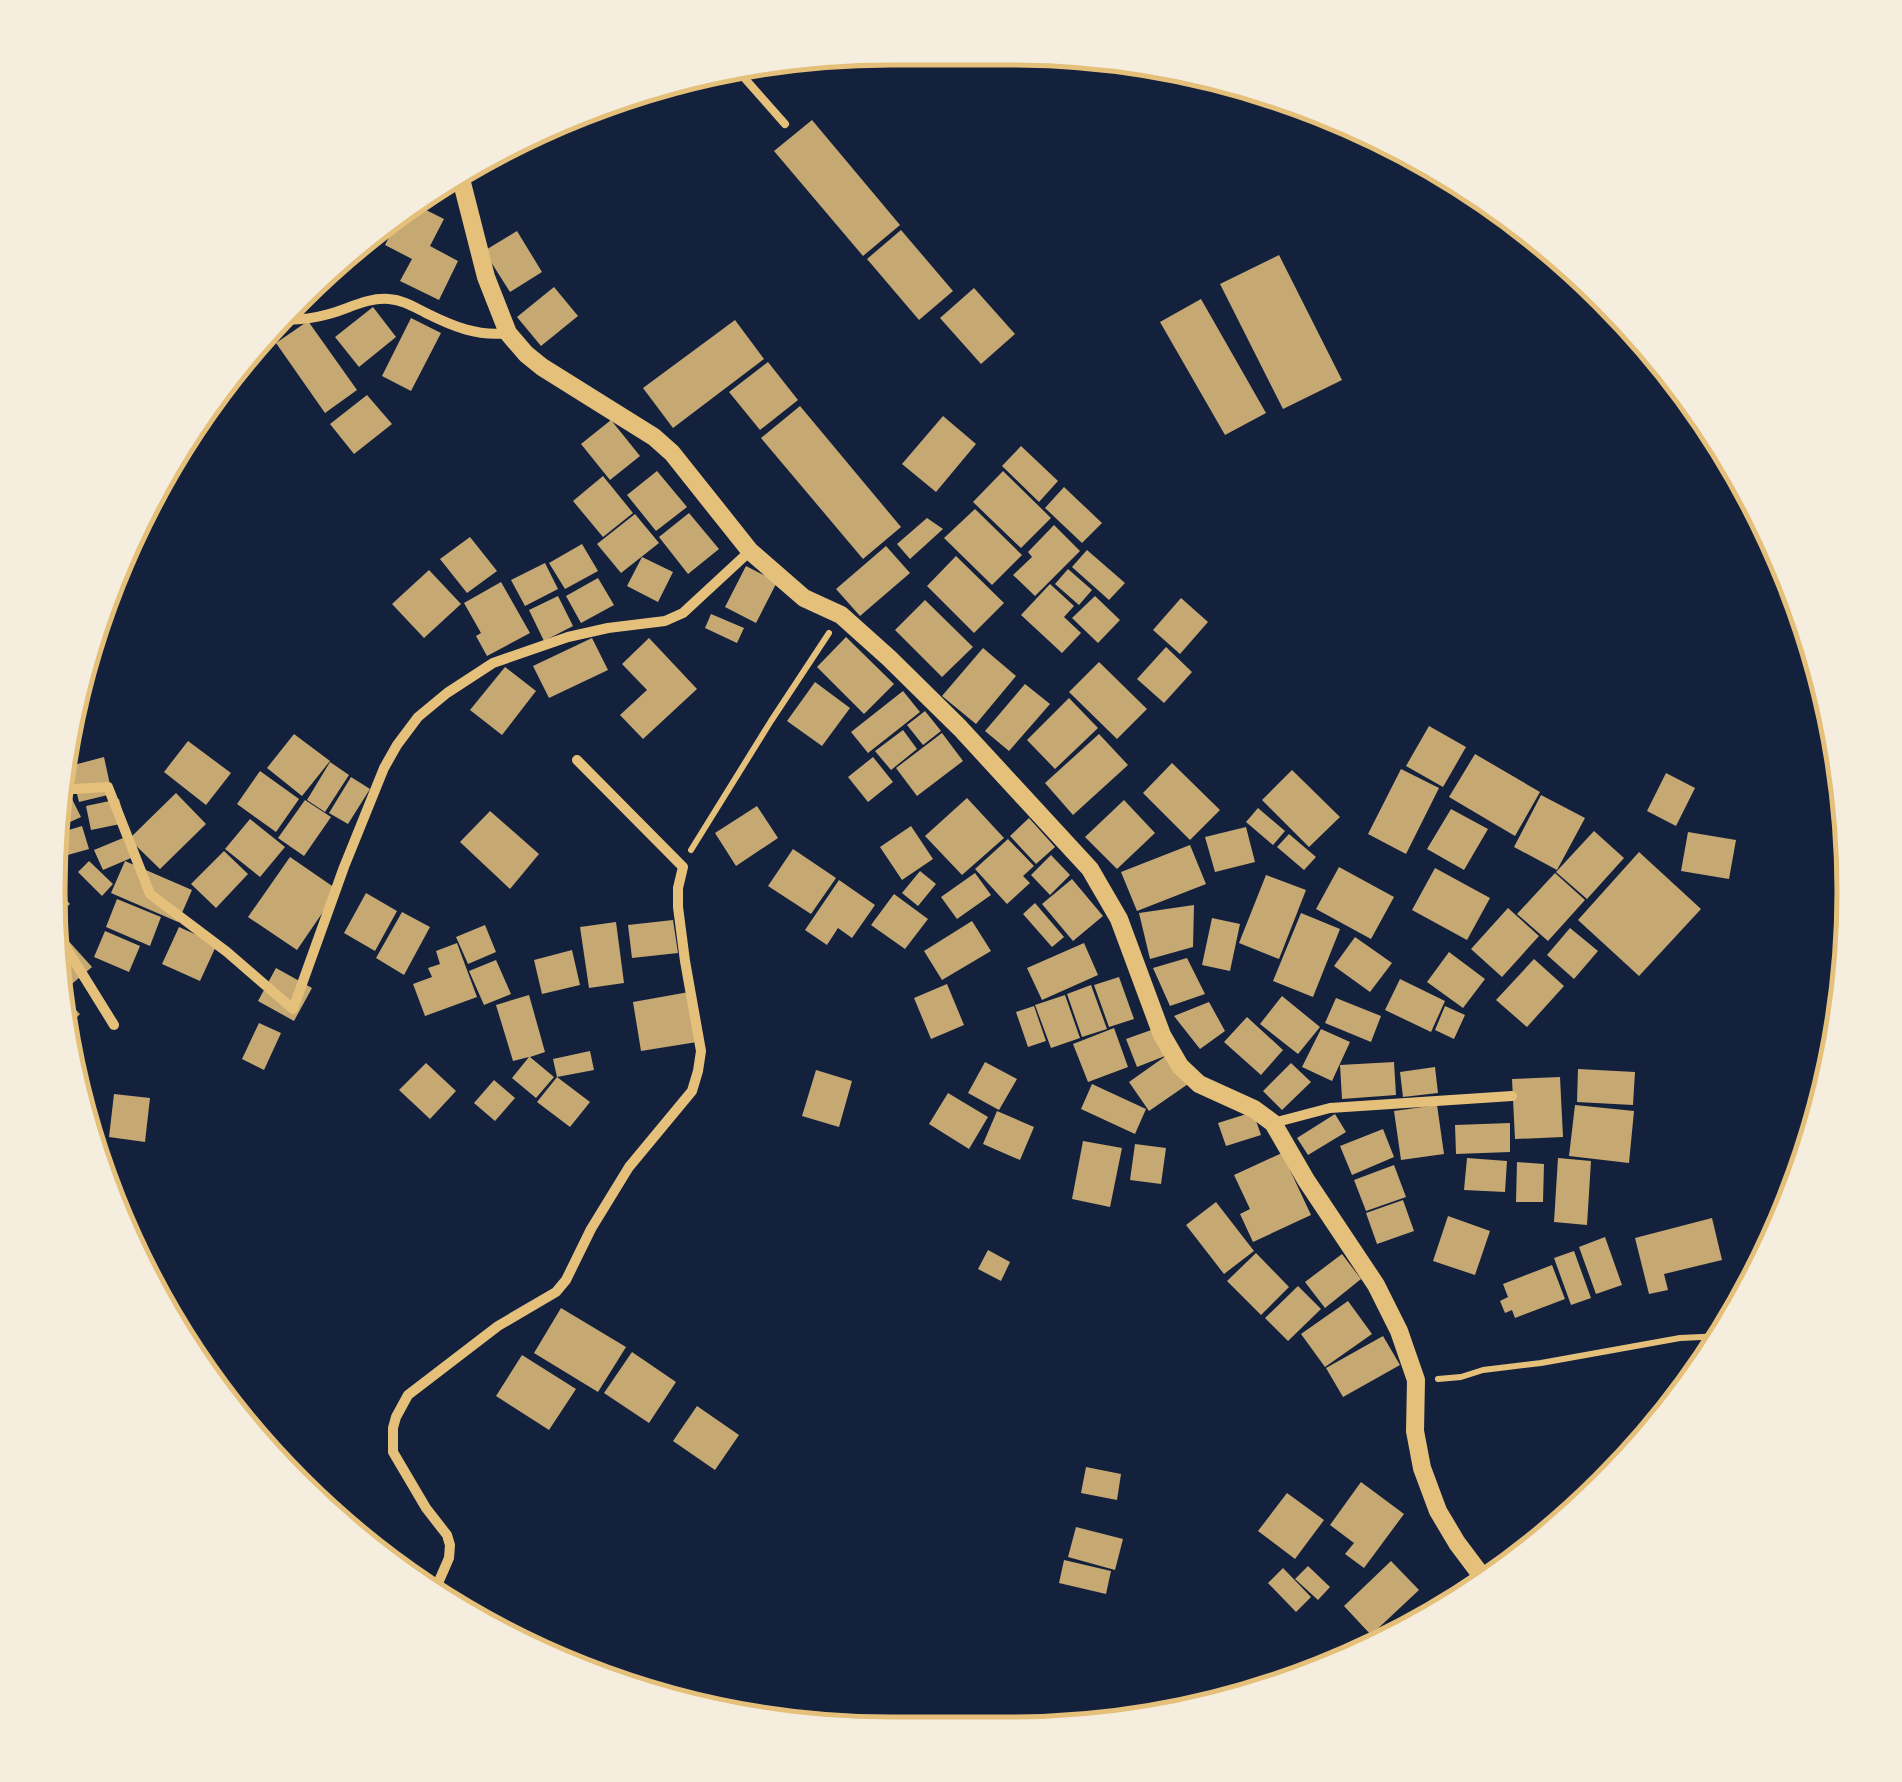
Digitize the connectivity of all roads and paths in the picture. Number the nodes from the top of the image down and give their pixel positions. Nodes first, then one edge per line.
1 (745, 78) edge
2 (786, 124) dead end
3 (463, 185) edge
4 (295, 320) edge
5 (508, 333) junction
6 (750, 551) junction
7 (841, 615) junction
8 (577, 760) dead end
9 (71, 789) edge
10 (684, 867) junction
11 (68, 951) edge
12 (114, 1024) dead end
13 (1512, 1096) dead end
14 (1272, 1124) junction
15 (1706, 1337) edge
16 (1416, 1380) junction
17 (1479, 1572) edge
18 (438, 1582) edge

1 - 2 lane
3 - 5 street
4 - 5 street
5 - 6 street
6 - 7 street
6 - 9 street
7 - 10 path
7 - 14 street
8 - 10 street
10 - 18 street
11 - 12 street
13 - 14 street
14 - 16 street
15 - 16 path
16 - 17 street

